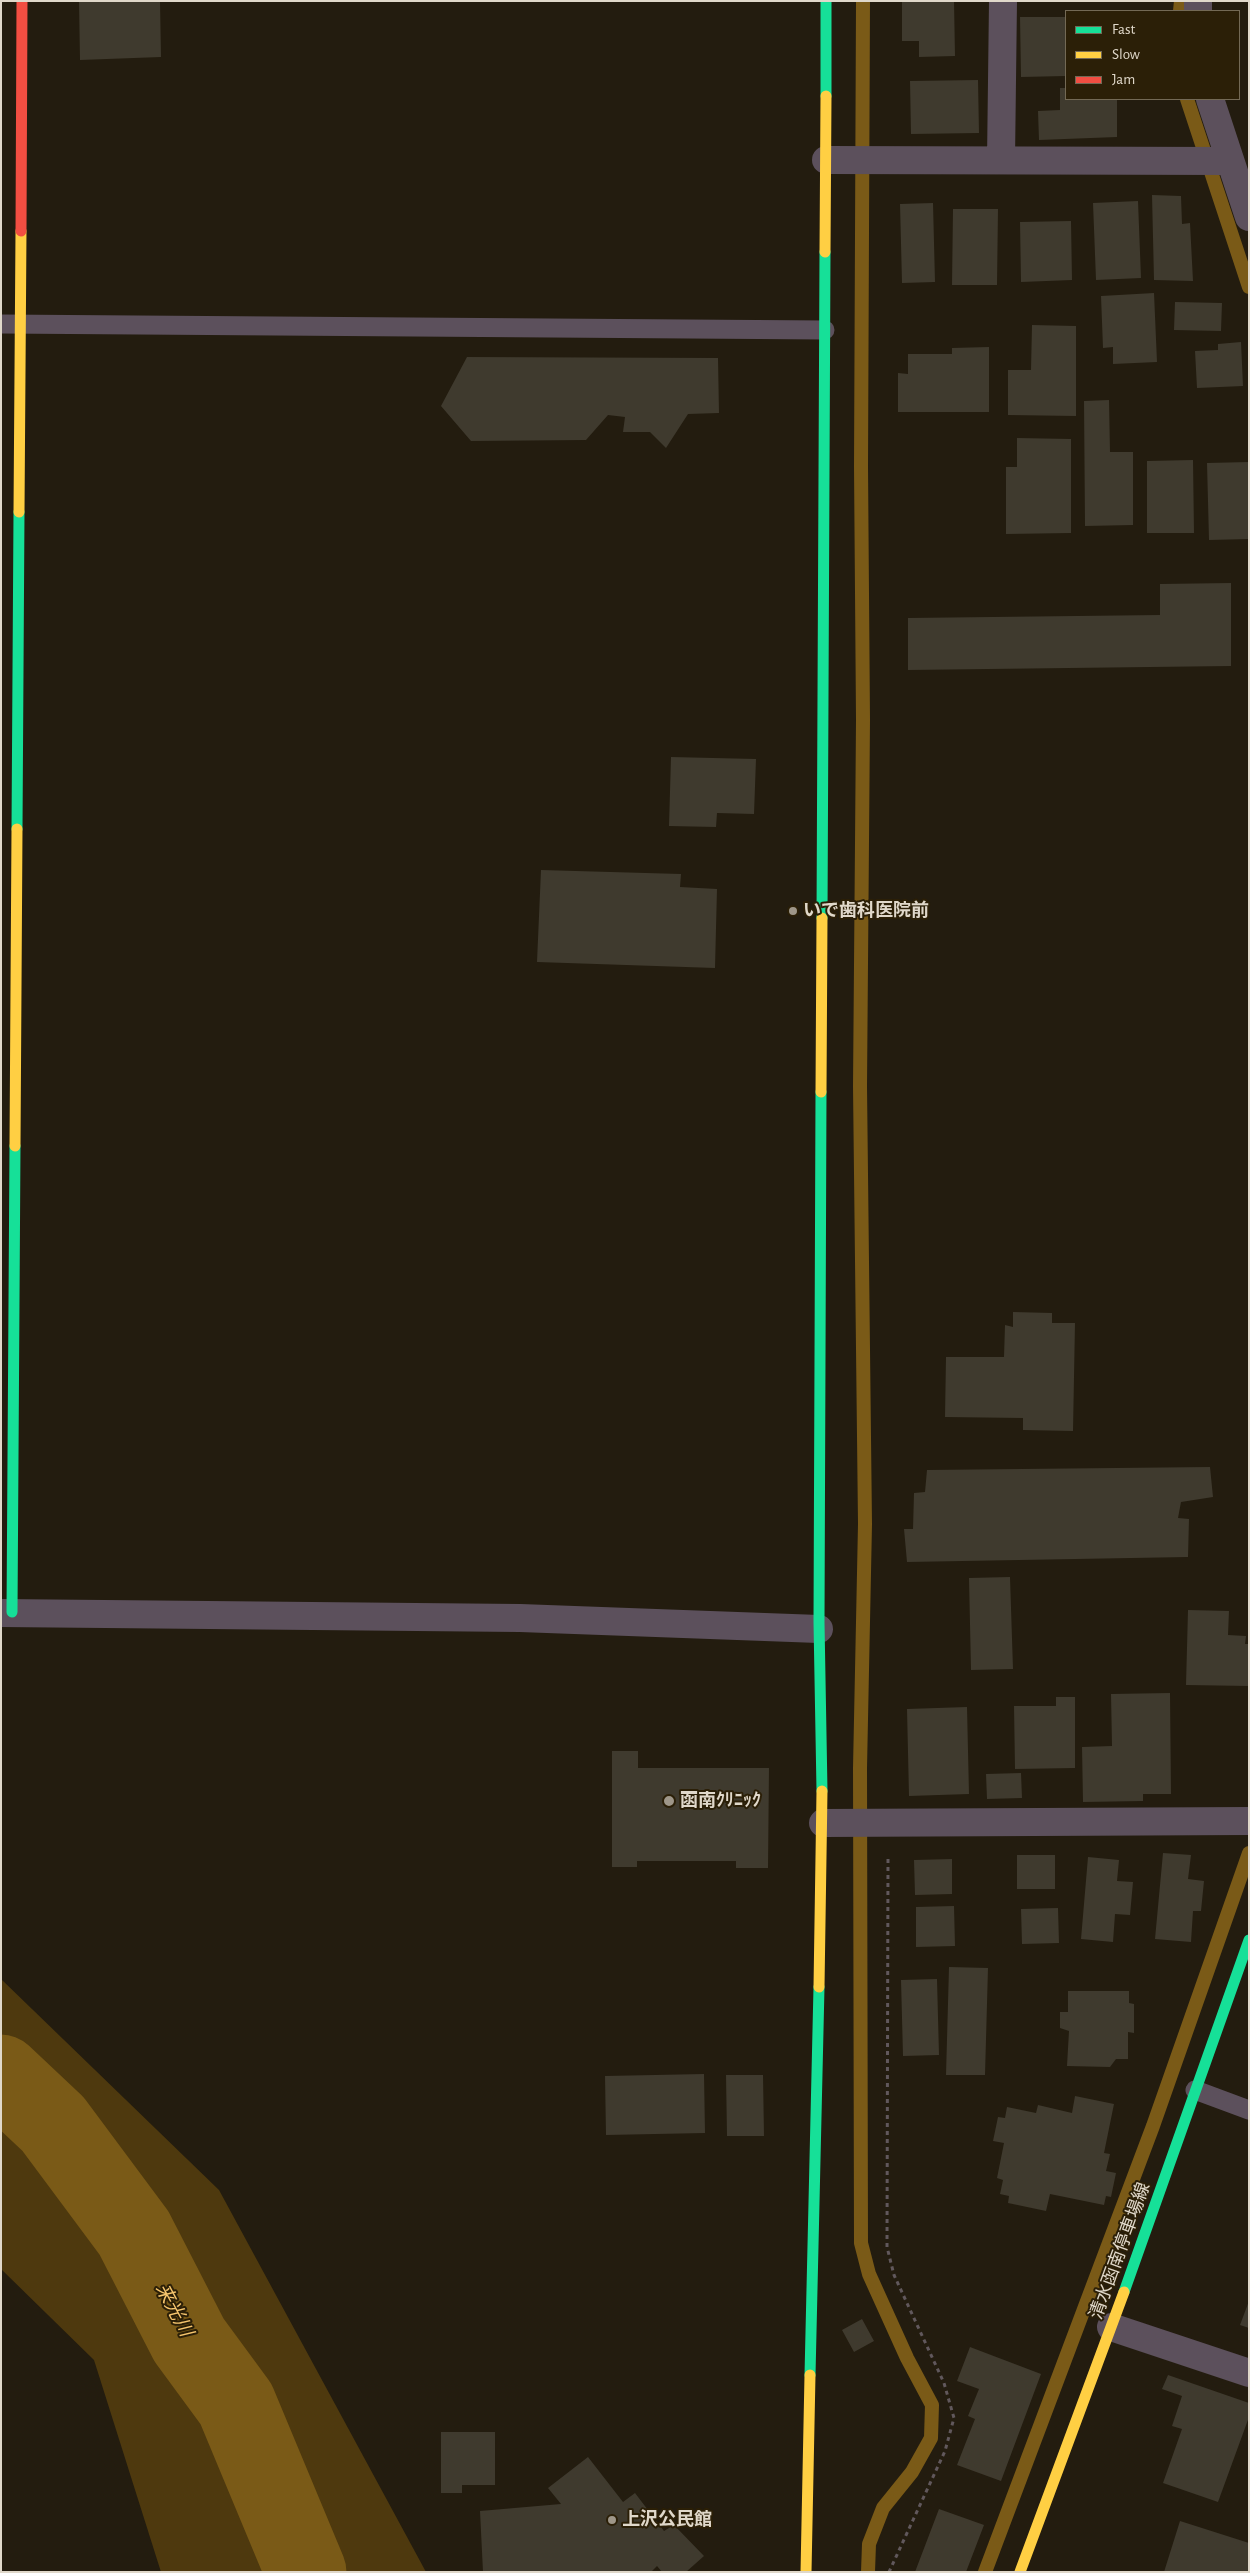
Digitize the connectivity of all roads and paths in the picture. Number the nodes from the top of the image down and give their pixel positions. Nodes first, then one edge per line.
1 (22, 1) edge
2 (826, 1) edge
3 (1003, 1) edge
4 (1210, 100) edge
5 (826, 160) junction
6 (1002, 160) junction
7 (1230, 161) junction
8 (1249, 217) edge
9 (1, 324) edge
10 (20, 324) junction
11 (825, 330) junction
12 (6, 1612) edge
13 (819, 1629) junction
14 (1249, 1821) edge
15 (823, 1823) junction
16 (888, 1823) junction
17 (1249, 1940) edge
18 (1195, 2090) junction
19 (1249, 2110) edge
20 (1111, 2326) junction
21 (1249, 2373) edge
22 (806, 2572) edge
23 (889, 2572) edge
24 (1020, 2572) edge

1 - 10 street
2 - 5 street
3 - 6 street
4 - 7 street
5 - 6 street
5 - 11 street
6 - 7 street
7 - 8 street
9 - 10 lane
10 - 11 lane
10 - 12 street
11 - 13 street
12 - 13 street
13 - 15 street
14 - 16 street
15 - 16 street
15 - 22 street
16 - 23 path
17 - 18 street, 清水函南停車場線
18 - 19 lane
18 - 20 street, 清水函南停車場線
20 - 21 street
20 - 24 street, 清水函南停車場線

